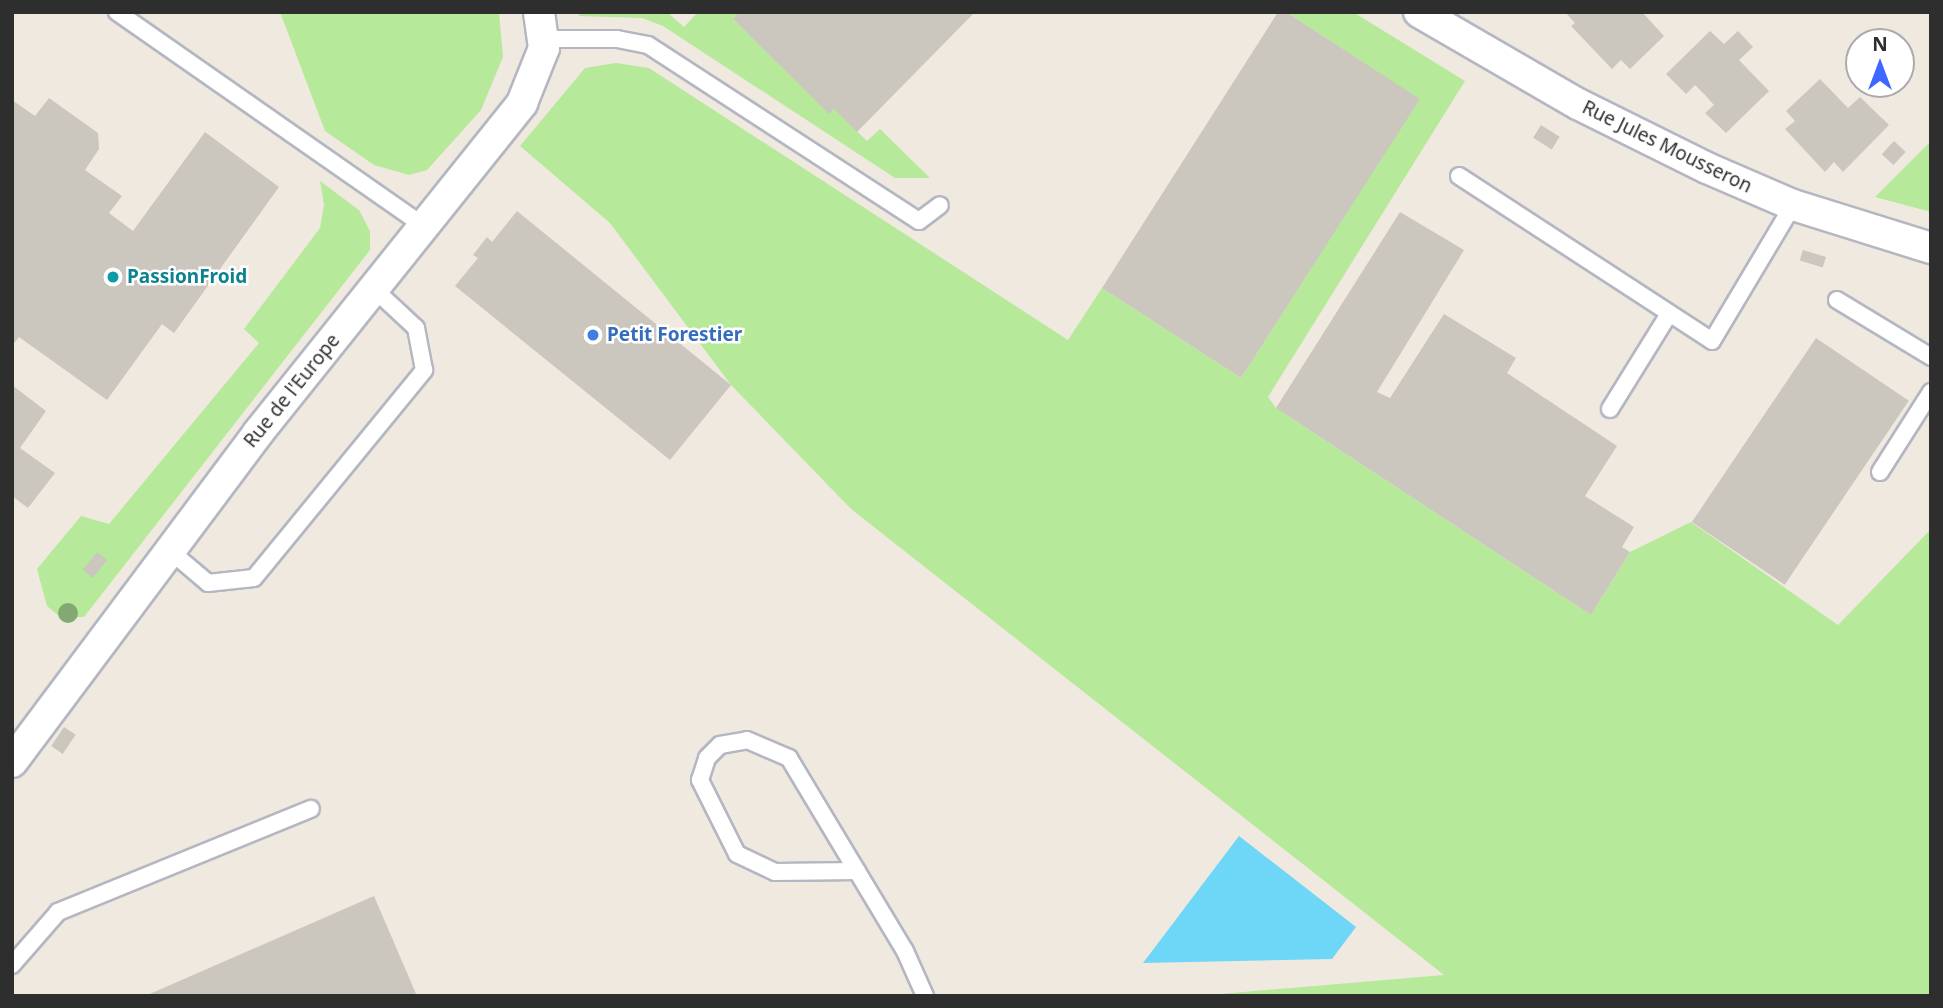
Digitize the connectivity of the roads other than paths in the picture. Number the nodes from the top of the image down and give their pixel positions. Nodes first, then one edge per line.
1 (117, 12) edge
2 (1419, 12) edge
3 (542, 25) edge
4 (1459, 176) dead end
5 (940, 205) dead end
6 (1793, 205) junction
7 (424, 226) junction
8 (1931, 248) edge
9 (374, 289) junction
10 (1837, 300) dead end
11 (1669, 314) junction
12 (1931, 357) edge
13 (1928, 401) edge
14 (1610, 409) dead end
15 (1880, 472) dead end
16 (169, 550) junction
17 (12, 762) edge
18 (311, 808) dead end
19 (857, 871) junction
20 (12, 965) edge
21 (925, 996) edge

1 - 7 lane
2 - 6 street, Rue Jules Mousseron
3 - 5 lane
3 - 7 street, Rue de l'Europe
4 - 11 lane
6 - 8 street, Rue Jules Mousseron
6 - 11 lane
7 - 9 street, Rue de l'Europe
9 - 16 street, Rue de l'Europe
9 - 16 lane
10 - 12 lane
11 - 14 lane
13 - 15 lane
16 - 17 street, Rue de l'Europe
18 - 20 lane
19 - 19 lane
19 - 21 lane

